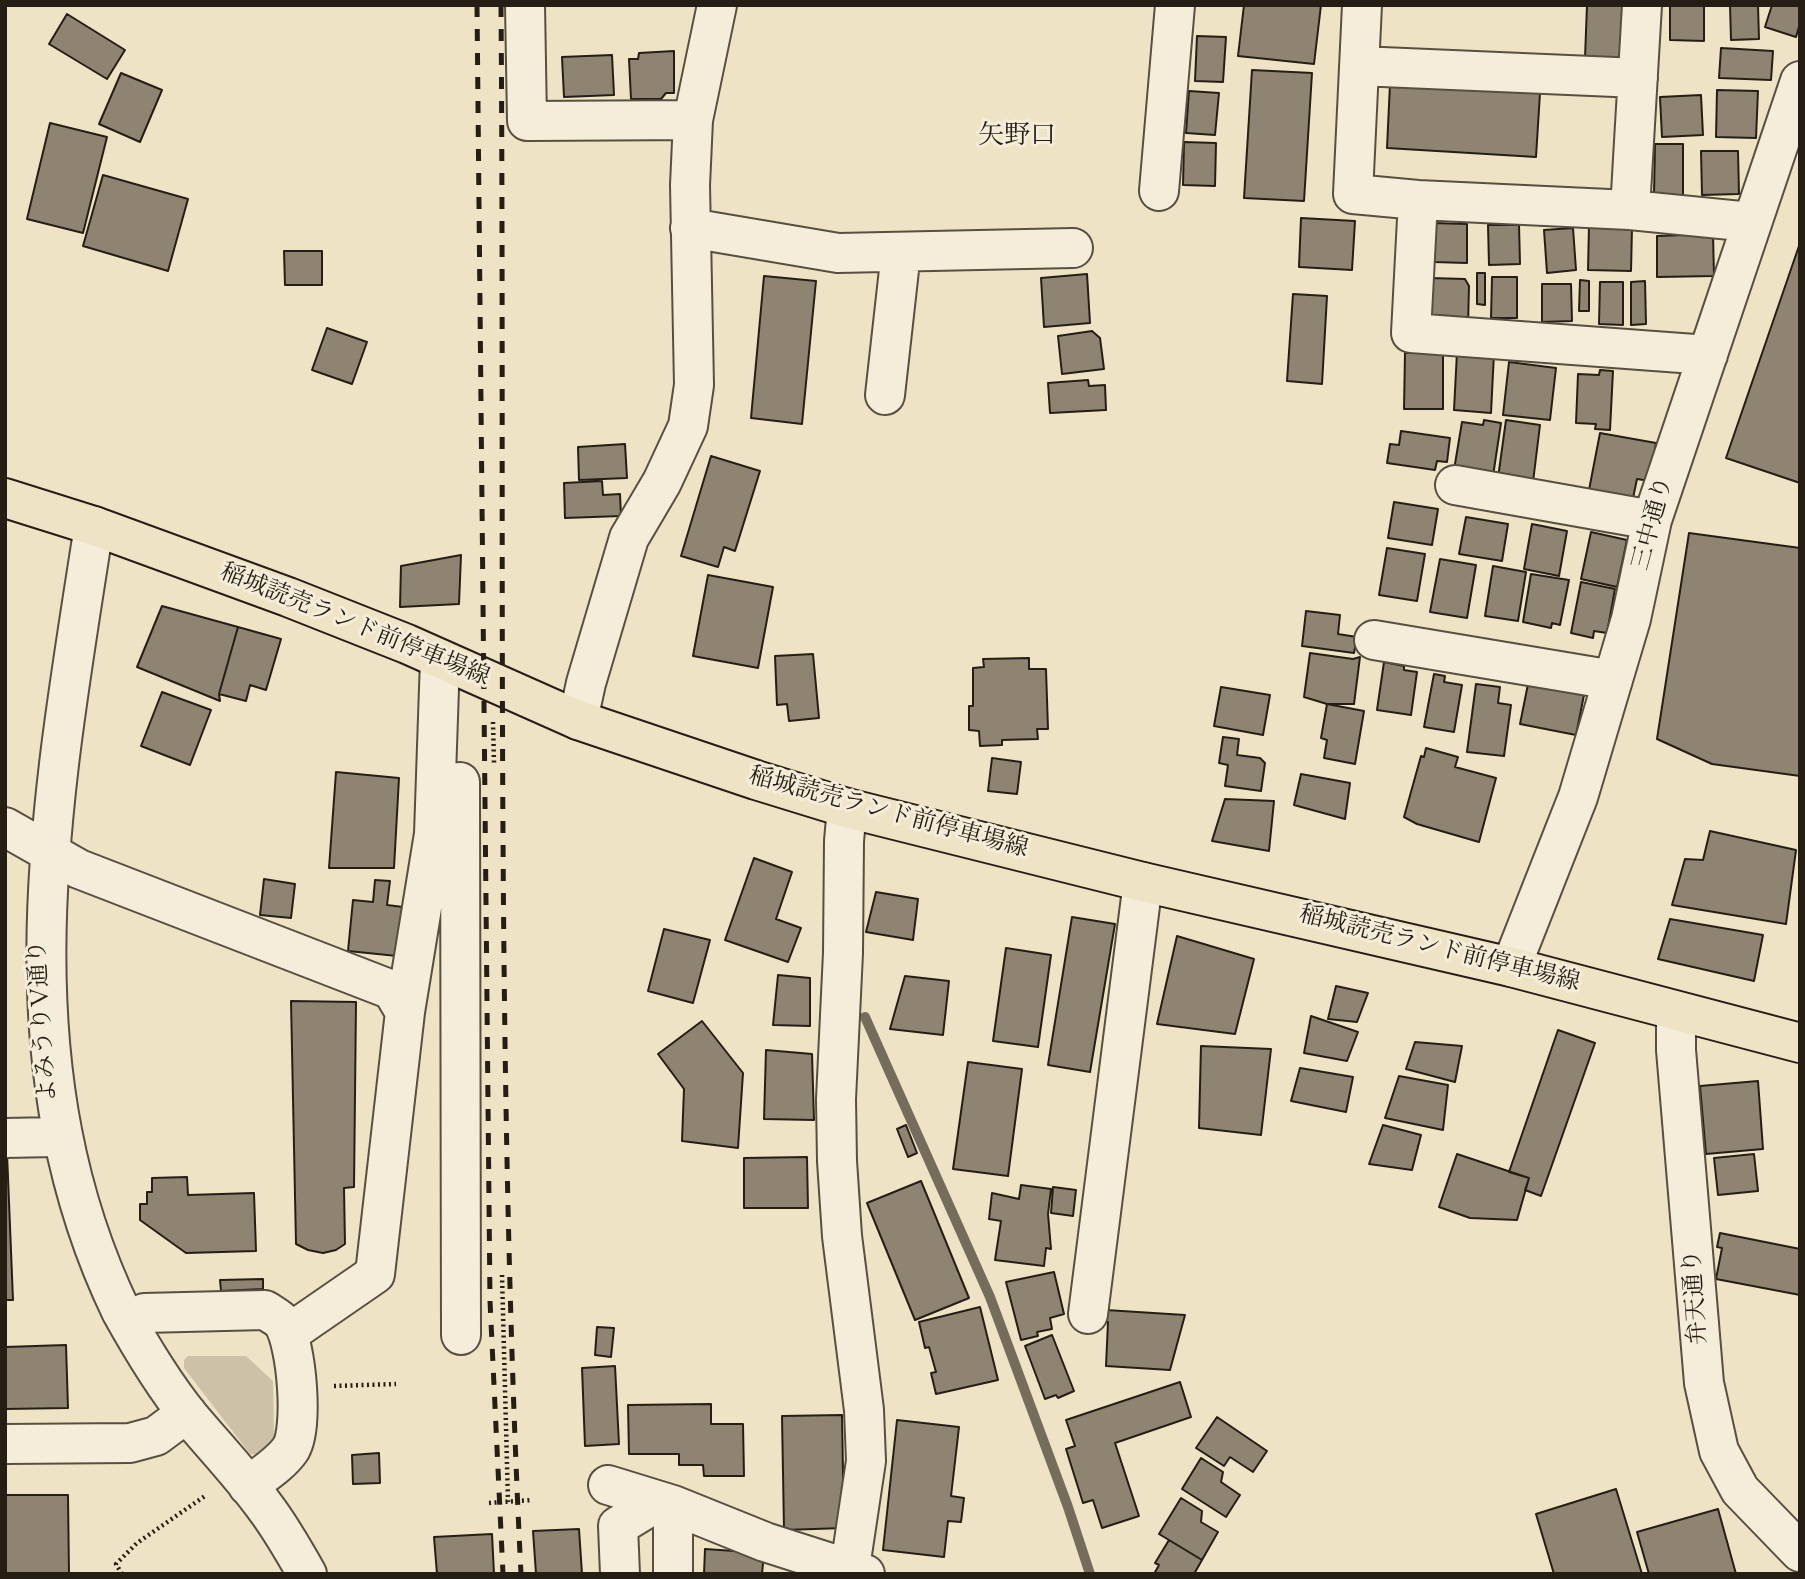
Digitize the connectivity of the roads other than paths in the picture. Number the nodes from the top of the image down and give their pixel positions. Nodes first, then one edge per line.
1 (525, 5) edge
2 (718, 5) edge
3 (1175, 5) edge
4 (1362, 5) edge
5 (1642, 5) edge
6 (1359, 66) junction
7 (1637, 78) junction
8 (1800, 81) edge
9 (693, 120) junction
10 (1159, 191) dead end
11 (1418, 200) junction
12 (1630, 211) junction
13 (1751, 222) junction
14 (690, 228) junction
15 (1073, 248) dead end
16 (901, 252) junction
17 (1708, 355) junction
18 (885, 395) dead end
19 (1455, 485) dead end
20 (5, 498) edge
21 (1652, 520) junction
22 (94, 526) junction
23 (1374, 640) dead end
24 (450, 663) junction
25 (1613, 680) junction
26 (578, 720) junction
27 (847, 808) junction
28 (5, 827) edge
29 (44, 849) junction
30 (1143, 882) junction
31 (1511, 967) junction
32 (1676, 1011) junction
33 (405, 1012) junction
34 (1800, 1043) edge
35 (55, 1137) junction
36 (5, 1138) edge
37 (1088, 1314) dead end
38 (128, 1322) junction
39 (288, 1334) junction
40 (461, 1335) dead end
41 (187, 1413) junction
42 (5, 1444) edge
43 (608, 1485) dead end
44 (248, 1486) junction
45 (666, 1503) junction
46 (1800, 1552) edge
47 (855, 1573) edge
48 (307, 1574) edge
49 (620, 1574) edge
50 (673, 1574) edge

1 - 9 street
2 - 9 street
3 - 10 street
4 - 6 street
5 - 7 street
6 - 7 street
6 - 11 street
7 - 12 street
8 - 13 street, 三中通り
9 - 14 street
11 - 12 street
11 - 17 street
12 - 13 street
13 - 17 street, 三中通り
14 - 16 street
14 - 26 street
15 - 16 street
16 - 18 street
17 - 21 street, 三中通り
19 - 21 street
20 - 22 main road, 稲城読売ランド前停車場線
21 - 25 street, 三中通り
22 - 24 main road, 稲城読売ランド前停車場線
22 - 29 street, よみうりV通り
23 - 25 street
24 - 26 main road, 稲城読売ランド前停車場線
24 - 33 street
24 - 40 street
25 - 31 street, 三中通り
26 - 27 main road, 稲城読売ランド前停車場線
27 - 30 main road, 稲城読売ランド前停車場線
27 - 47 street
28 - 29 street
29 - 33 street
29 - 35 street, よみうりV通り
30 - 31 main road, 稲城読売ランド前停車場線
30 - 37 street
31 - 32 main road, 稲城読売ランド前停車場線
32 - 34 main road, 稲城読売ランド前停車場線
32 - 46 street, 弁天通り
33 - 39 street
35 - 36 street
35 - 38 street, よみうりV通り
38 - 39 street
38 - 41 street, よみうりV通り
39 - 44 street
41 - 42 street
41 - 44 street, よみうりV通り
43 - 45 street
44 - 48 street, よみうりV通り
45 - 47 street
45 - 49 street
45 - 50 street

